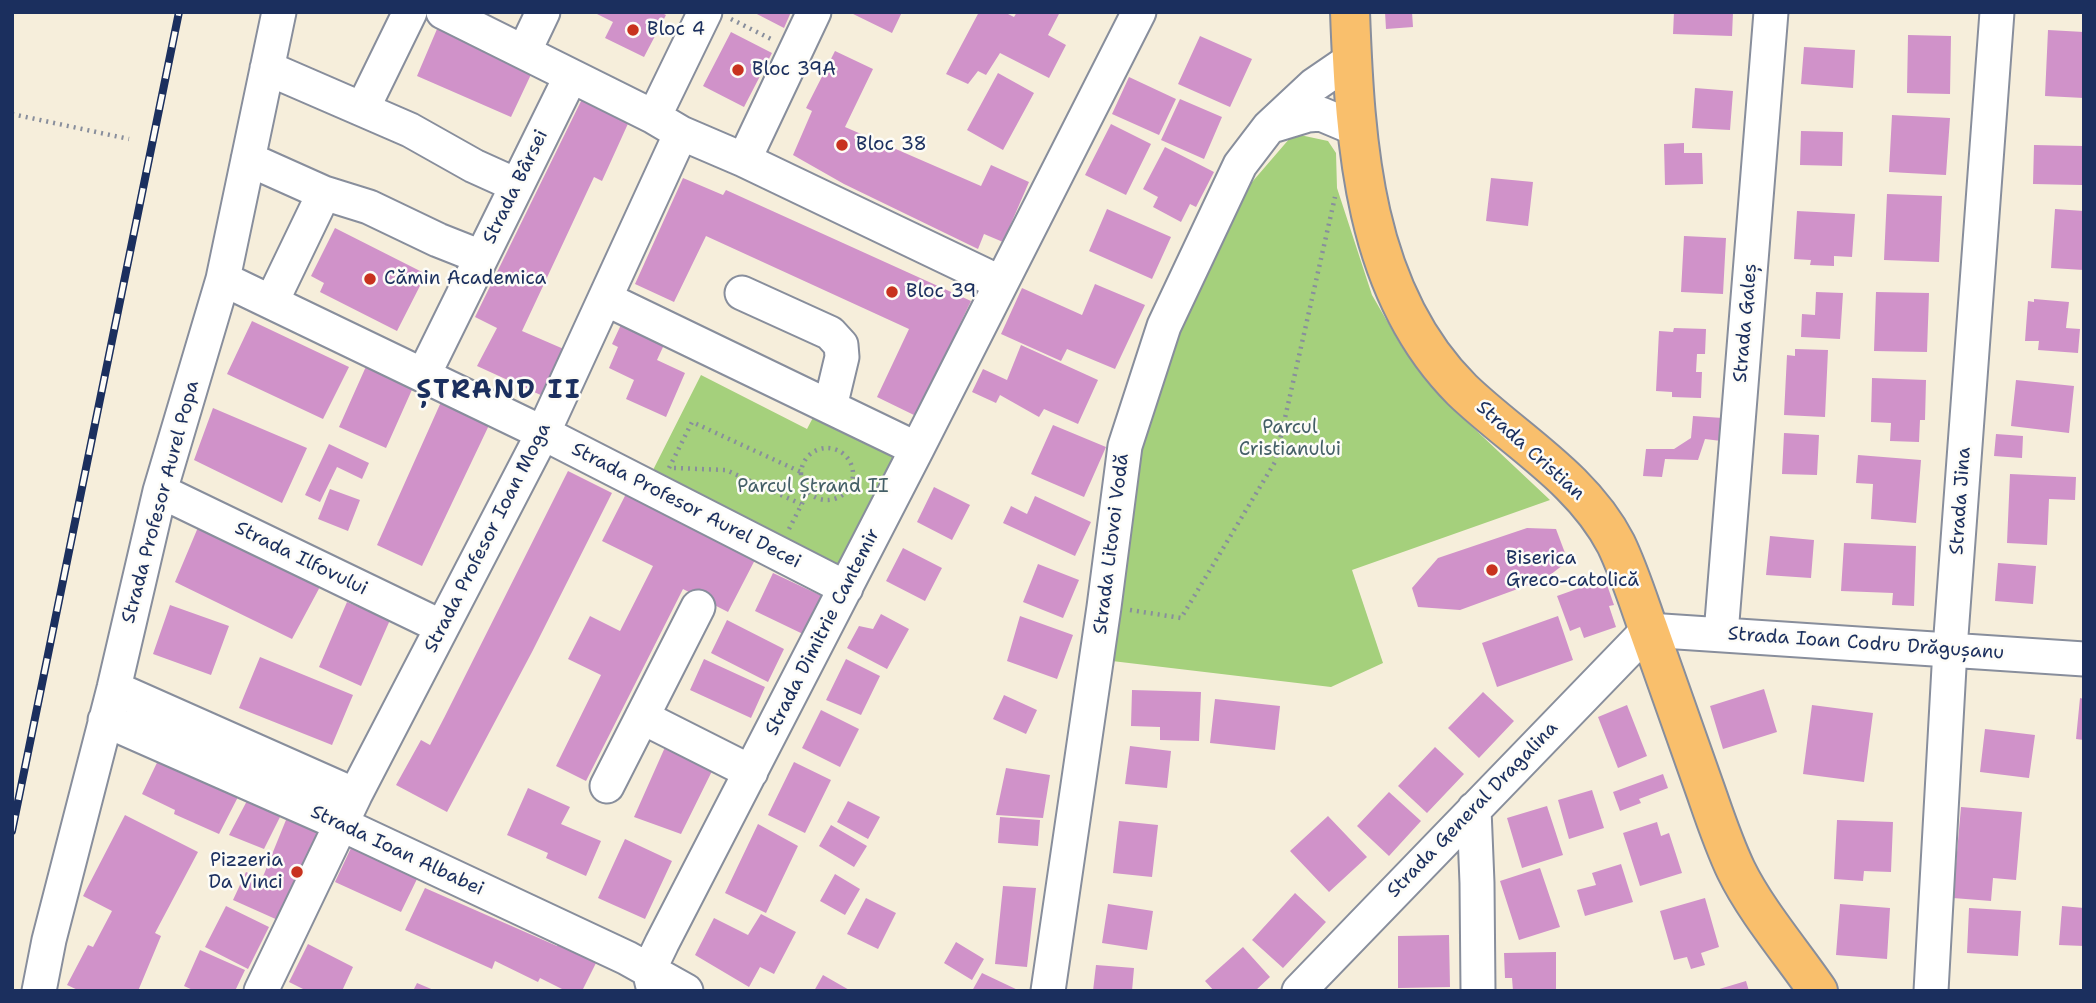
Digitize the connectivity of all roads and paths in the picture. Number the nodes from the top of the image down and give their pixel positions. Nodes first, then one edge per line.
1 (279, 12) edge
2 (410, 12) edge
3 (443, 12) edge
4 (543, 12) edge
5 (814, 12) edge
6 (1139, 12) edge
7 (1350, 12) edge
8 (1771, 12) edge
9 (1997, 12) edge
10 (717, 15) edge
11 (796, 51) junction
12 (524, 52) junction
13 (1352, 59) junction
14 (267, 68) junction
15 (571, 76) junction
16 (363, 108) junction
17 (12, 114) edge
18 (668, 125) junction
19 (1269, 127) junction
20 (1359, 130) junction
21 (129, 139) dead end
22 (248, 159) junction
23 (744, 160) junction
24 (516, 184) junction
25 (1337, 188) dead end
26 (324, 192) junction
27 (481, 257) junction
28 (223, 279) junction
29 (1002, 282) junction
30 (742, 293) dead end
31 (606, 299) junction
32 (272, 301) junction
33 (424, 374) junction
34 (830, 407) junction
35 (543, 433) junction
36 (917, 449) junction
37 (801, 472) junction
38 (663, 480) junction
39 (160, 491) junction
40 (808, 492) junction
41 (802, 504) junction
42 (777, 552) junction
43 (846, 588) junction
44 (698, 607) dead end
45 (1104, 607) junction
46 (442, 627) junction
47 (1648, 630) junction
48 (1721, 634) junction
49 (1950, 649) junction
50 (2084, 659) edge
51 (114, 688) junction
52 (642, 717) junction
53 (105, 720) junction
54 (751, 772) junction
55 (607, 786) dead end
56 (355, 795) junction
57 (1474, 809) junction
58 (341, 824) junction
59 (651, 980) edge
60 (38, 991) edge
61 (261, 991) edge
62 (686, 991) edge
63 (1048, 991) edge
64 (1299, 991) edge
65 (1478, 991) edge
66 (1818, 991) edge
67 (1931, 991) edge

1 - 14 street, Strada Profesor Aurel Popa
2 - 16 street
3 - 12 street
4 - 12 street
5 - 11 street
6 - 29 street, Strada Dimitrie Cantemir
7 - 13 main road, Strada Cristian
8 - 48 street, Strada Galeș
9 - 49 street, Strada Jina
10 - 11 path
10 - 18 street, Strada Profesor Ioan Moga
11 - 23 street
12 - 15 street
13 - 19 street, Strada Litovoi Vodă
13 - 20 main road, Strada Cristian
14 - 16 street
14 - 22 street, Strada Profesor Aurel Popa
15 - 18 street
15 - 24 street, Strada Bârsei
16 - 24 street
17 - 21 path
18 - 23 street
18 - 31 street, Strada Profesor Ioan Moga
19 - 20 street
19 - 45 street, Strada Litovoi Vodă
20 - 47 main road, Strada Cristian
22 - 26 street
22 - 28 street, Strada Profesor Aurel Popa
23 - 29 street
24 - 27 street, Strada Bârsei
25 - 45 path
26 - 27 street
26 - 32 street
27 - 33 street, Strada Bârsei
28 - 32 street, Strada Profesor Aurel Decei
28 - 39 street, Strada Profesor Aurel Popa
29 - 36 street, Strada Dimitrie Cantemir
30 - 34 street
31 - 34 street
31 - 35 street, Strada Profesor Ioan Moga
32 - 33 street, Strada Profesor Aurel Decei
33 - 35 street, Strada Profesor Aurel Decei
34 - 36 street
35 - 38 street, Strada Profesor Aurel Decei
35 - 46 street, Strada Profesor Ioan Moga
36 - 43 street, Strada Dimitrie Cantemir
37 - 38 path
37 - 40 path
37 - 40 path
38 - 41 path
38 - 42 street, Strada Profesor Aurel Decei
39 - 46 street, Strada Ilfovului
39 - 51 street, Strada Profesor Aurel Popa
40 - 41 path
41 - 42 path
42 - 43 street, Strada Profesor Aurel Decei
43 - 54 street, Strada Dimitrie Cantemir
44 - 52 street
45 - 63 street, Strada Litovoi Vodă
46 - 56 street, Strada Profesor Ioan Moga
47 - 48 street, Strada Ioan Codru Drăgușanu
47 - 57 street, Strada General Dragalina
47 - 66 main road, Strada Cristian
48 - 49 street, Strada Ioan Codru Drăgușanu
49 - 50 street, Strada Ioan Codru Drăgușanu
49 - 67 street, Strada Jina
51 - 53 street, Strada Profesor Aurel Popa
51 - 56 street
52 - 54 street
52 - 55 street
53 - 58 street, Strada Ioan Albabei
53 - 60 street, Strada Profesor Aurel Popa
54 - 59 street, Strada Dimitrie Cantemir
56 - 58 street, Strada Profesor Ioan Moga
57 - 64 street, Strada General Dragalina
57 - 65 street
58 - 59 street, Strada Ioan Albabei
58 - 61 street, Strada Profesor Ioan Moga
59 - 62 street, Strada Ioan Albabei

